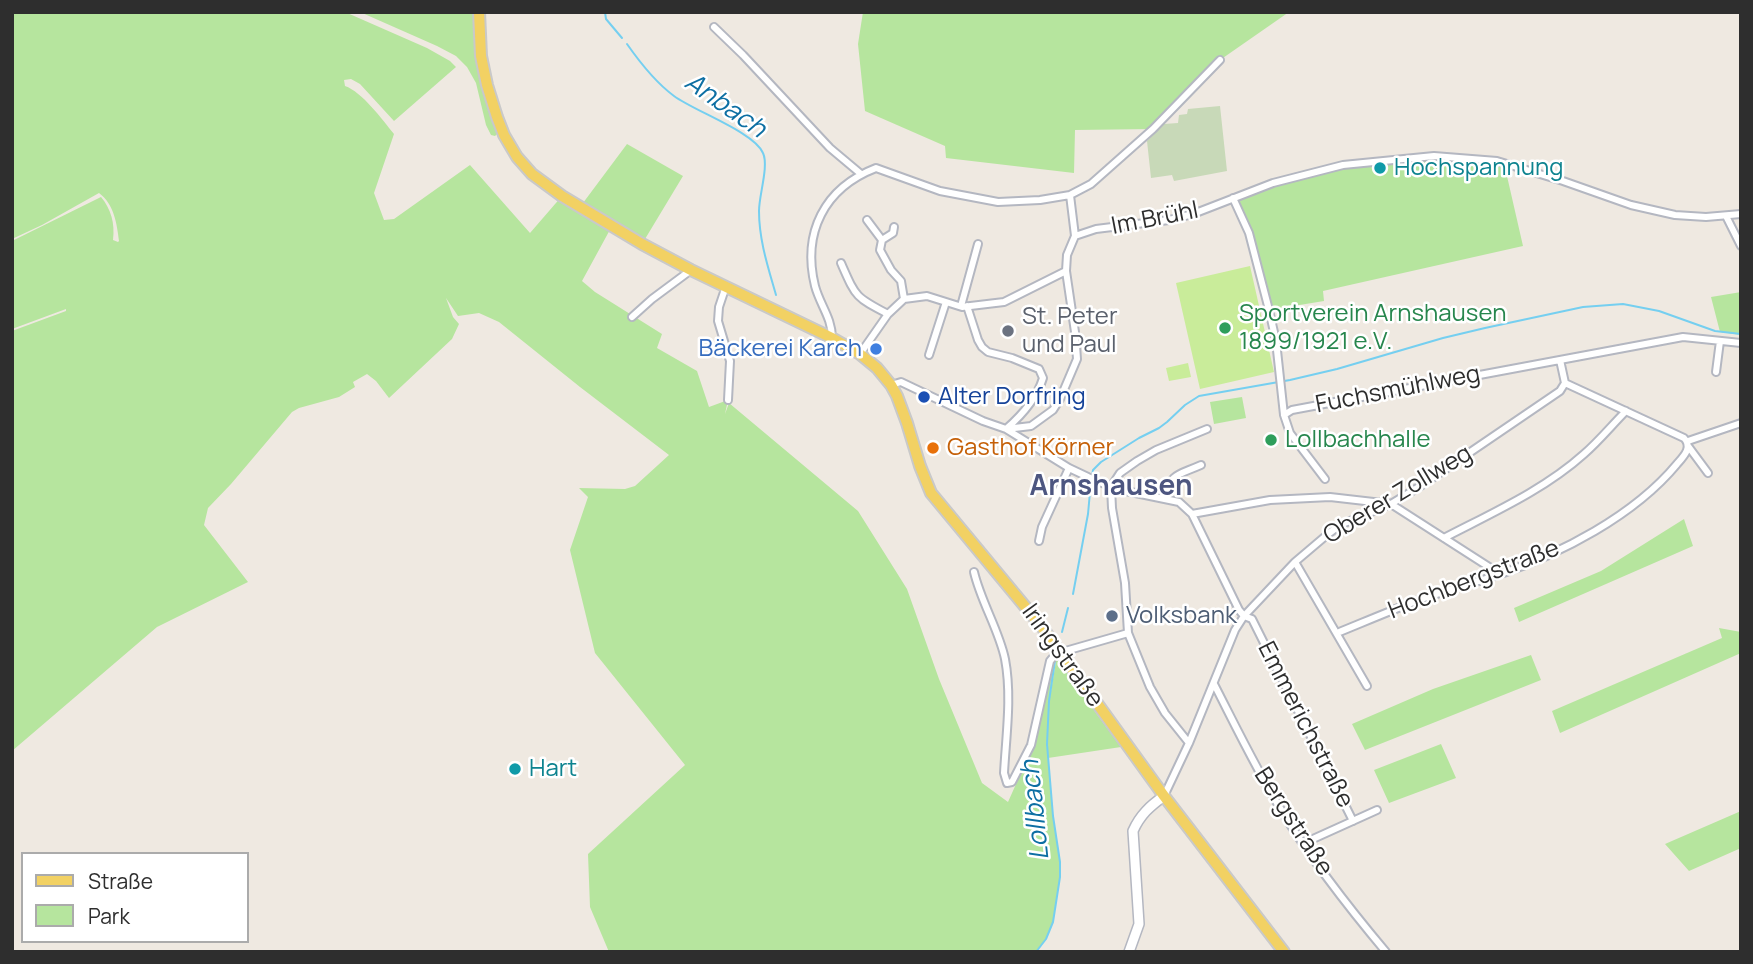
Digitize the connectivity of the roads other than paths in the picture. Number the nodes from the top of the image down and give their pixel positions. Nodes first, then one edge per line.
1 (479, 12) edge
2 (714, 27) dead end
3 (1220, 60) dead end
4 (861, 174) junction
5 (1070, 195) junction
6 (1233, 198) junction
7 (1741, 214) edge
8 (1726, 216) junction
9 (867, 220) dead end
10 (894, 227) dead end
11 (1075, 236) junction
12 (882, 240) junction
13 (978, 244) dead end
14 (1741, 246) edge
15 (841, 263) dead end
16 (691, 270) junction
17 (1066, 271) junction
18 (726, 286) junction
19 (904, 299) junction
20 (946, 302) junction
21 (964, 306) junction
22 (888, 314) junction
23 (632, 317) dead end
24 (832, 338) junction
25 (1720, 341) junction
26 (1741, 343) edge
27 (860, 354) junction
28 (929, 355) dead end
29 (1560, 360) junction
30 (1716, 372) dead end
31 (1565, 383) junction
32 (891, 385) junction
33 (728, 400) dead end
34 (1626, 411) junction
35 (1284, 415) junction
36 (1740, 425) edge
37 (1006, 429) junction
38 (1207, 429) dead end
39 (1688, 444) junction
40 (1201, 465) dead end
41 (1069, 468) junction
42 (1708, 473) dead end
43 (1325, 479) dead end
44 (1111, 487) junction
45 (1163, 498) junction
46 (1391, 503) junction
47 (1192, 514) junction
48 (1444, 538) junction
49 (1039, 541) dead end
50 (1295, 562) junction
51 (974, 572) dead end
52 (1500, 575) junction
53 (1244, 616) junction
54 (1128, 633) junction
55 (1337, 633) junction
56 (1062, 652) junction
57 (1214, 683) junction
58 (1367, 686) dead end
59 (1189, 743) junction
60 (1164, 796) junction
61 (1377, 810) dead end
62 (1353, 821) junction
63 (1304, 843) junction
64 (1129, 952) edge
65 (1284, 952) edge
66 (1387, 952) edge

1 - 16 main road, Iringstraße
2 - 4 street
3 - 5 street
4 - 5 street
4 - 24 street
5 - 11 street
6 - 8 street, Im Brühl
6 - 11 street, Im Brühl
6 - 35 street
7 - 8 street, Im Brühl
8 - 14 street
9 - 12 street
10 - 12 street
11 - 17 street
12 - 19 street
13 - 21 street
15 - 22 street
16 - 18 main road, Iringstraße
16 - 23 street
17 - 21 street
17 - 37 street
18 - 24 main road, Iringstraße
18 - 33 street
19 - 20 street
19 - 22 street
20 - 21 street
20 - 28 street
21 - 37 street
22 - 27 street
24 - 27 main road, Iringstraße
25 - 26 street, Fuchsmühlweg
25 - 29 street, Fuchsmühlweg
25 - 30 street
27 - 32 main road, Iringstraße
29 - 31 street
29 - 35 street, Fuchsmühlweg
31 - 34 street
31 - 46 street, Oberer Zollweg
32 - 37 street
32 - 56 main road, Iringstraße
34 - 39 street
34 - 48 street
35 - 43 street
36 - 39 street
37 - 41 street
38 - 44 street
39 - 42 street
39 - 52 street, Hochbergstraße
40 - 45 street
41 - 44 street
41 - 49 street
44 - 45 street
44 - 54 street
45 - 47 street
46 - 47 street
46 - 48 street
46 - 50 street, Oberer Zollweg
47 - 53 street, Emmerichstraße
48 - 52 street
50 - 53 street, Oberer Zollweg
50 - 55 street
51 - 56 street
52 - 55 street, Hochbergstraße
53 - 57 street, Oberer Zollweg
53 - 62 street, Emmerichstraße
54 - 56 street
54 - 59 street
55 - 58 street
56 - 60 main road, Iringstraße
57 - 59 street, Oberer Zollweg
57 - 63 street, Bergstraße
59 - 60 street, Oberer Zollweg
60 - 64 street
60 - 65 main road, Iringstraße
61 - 62 street, Emmerichstraße
62 - 63 street, Emmerichstraße
63 - 66 street, Bergstraße

